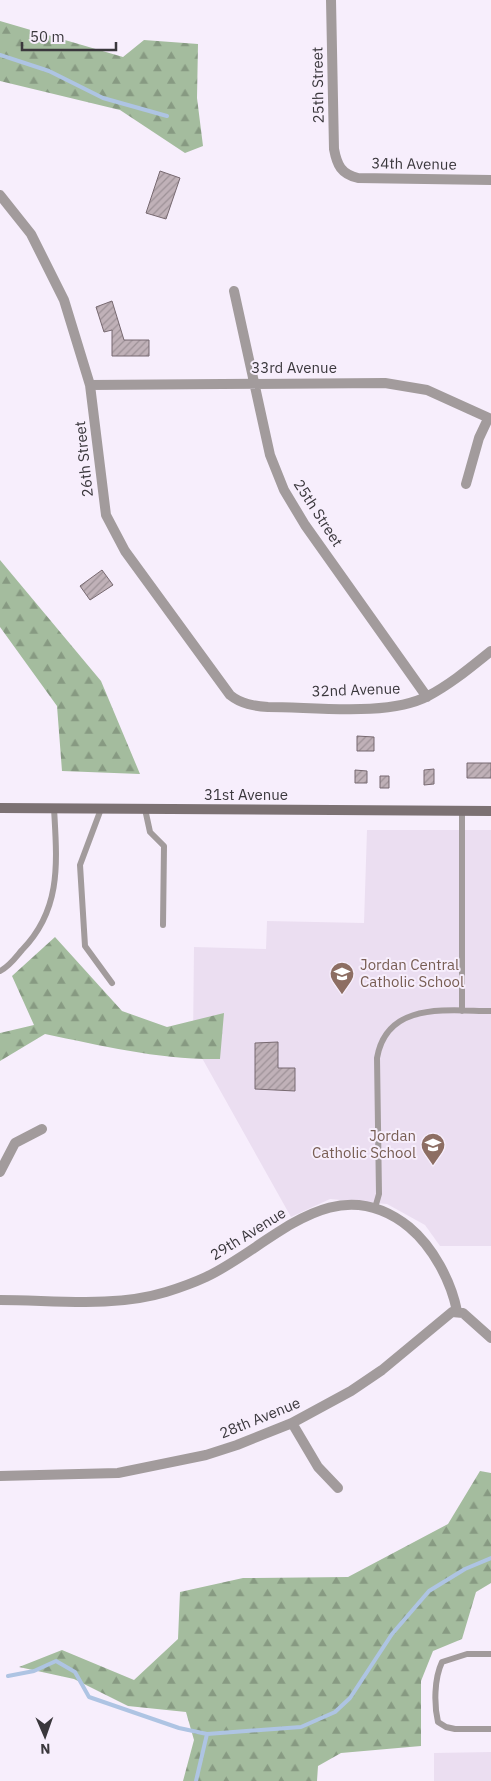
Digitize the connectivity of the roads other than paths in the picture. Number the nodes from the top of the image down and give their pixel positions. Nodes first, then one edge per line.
1 (332, 0) edge
2 (339, 168) joint
3 (491, 180) edge
4 (0, 195) edge
5 (234, 291) dead end
6 (256, 384) junction
7 (90, 385) junction
8 (490, 419) edge
9 (466, 484) dead end
10 (491, 651) edge
11 (427, 696) junction
12 (236, 700) joint
13 (0, 808) edge
14 (54, 808) junction
15 (101, 809) junction
16 (145, 809) junction
17 (462, 811) junction
18 (491, 811) edge
19 (164, 925) dead end
20 (0, 971) edge
21 (112, 983) dead end
22 (462, 1011) junction
23 (491, 1011) edge
24 (42, 1129) dead end
25 (0, 1172) edge
26 (375, 1208) junction
27 (0, 1300) edge
28 (457, 1312) junction
29 (491, 1338) edge
30 (292, 1422) junction
31 (0, 1476) edge
32 (338, 1488) dead end
33 (491, 1654) edge
34 (491, 1729) edge

1 - 2 street, 25th Street
2 - 3 street, 34th Avenue
4 - 7 street, 26th Street
5 - 6 street, 25th Street
6 - 7 street, 33rd Avenue
6 - 8 street, 33rd Avenue
6 - 11 street, 25th Street
7 - 12 street, 26th Street
8 - 9 street
10 - 11 street, 32nd Avenue
11 - 12 street, 32nd Avenue
13 - 14 street, 31st Avenue
14 - 15 street, 31st Avenue
14 - 20 lane
15 - 16 street, 31st Avenue
15 - 21 lane
16 - 17 street, 31st Avenue
16 - 19 lane
17 - 18 street, 31st Avenue
17 - 22 lane
22 - 23 lane
22 - 26 lane
24 - 25 street
26 - 27 street, 29th Avenue
26 - 28 street, 29th Avenue
28 - 29 street
28 - 30 street, 28th Avenue
30 - 31 street, 28th Avenue
30 - 32 street
33 - 34 lane

